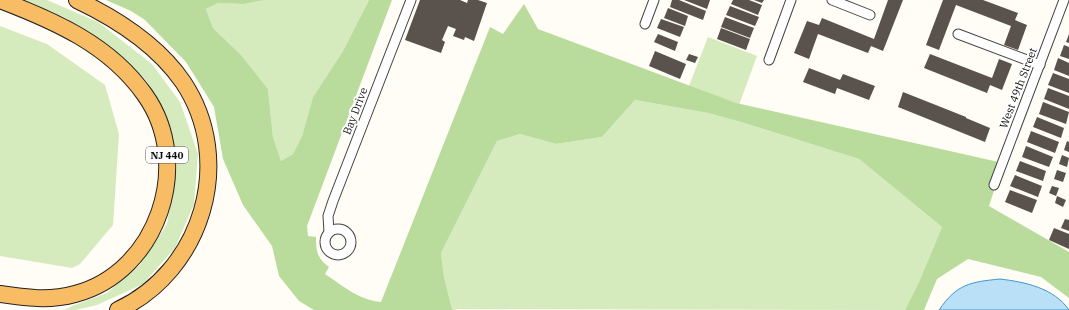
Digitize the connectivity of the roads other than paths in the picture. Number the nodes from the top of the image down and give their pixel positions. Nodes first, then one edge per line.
1 (0, 0) edge
2 (77, 0) edge
3 (411, 0) edge
4 (654, 0) edge
5 (791, 0) edge
6 (832, 0) edge
7 (1064, 0) edge
8 (870, 15) dead end
9 (645, 24) dead end
10 (958, 34) dead end
11 (768, 60) dead end
12 (1040, 64) junction
13 (994, 185) dead end
14 (330, 232) dead end
15 (0, 294) edge
16 (118, 310) edge

1 - 15 highway, NJ 440
2 - 16 highway
3 - 14 street, Bay Drive
4 - 9 street
5 - 11 street
6 - 8 street
7 - 12 street, West 49th Street
10 - 12 street
12 - 13 street, West 49th Street

